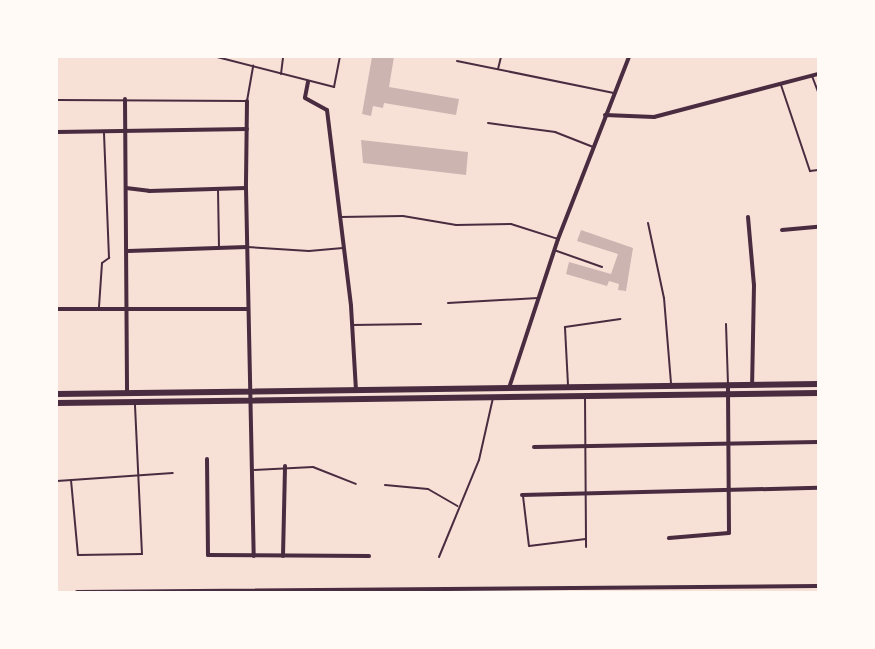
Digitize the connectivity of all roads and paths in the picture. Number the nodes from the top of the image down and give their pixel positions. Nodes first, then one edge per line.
1 (217, 57) edge
2 (284, 57) edge
3 (340, 57) edge
4 (501, 57) edge
5 (629, 57) edge
6 (225, 58) edge
7 (457, 61) dead end
8 (253, 66) junction
9 (498, 69) junction
10 (281, 74) junction
11 (818, 74) edge
12 (812, 76) junction
13 (308, 82) junction
14 (781, 85) junction
15 (818, 92) edge
16 (614, 93) junction
17 (125, 99) junction
18 (57, 100) edge
19 (247, 101) junction
20 (605, 115) junction
21 (488, 123) dead end
22 (247, 129) junction
23 (126, 130) junction
24 (104, 131) junction
25 (57, 132) edge
26 (593, 147) junction
27 (818, 170) edge
28 (126, 188) junction
29 (246, 188) junction
30 (218, 189) junction
31 (340, 217) junction
32 (748, 217) dead end
33 (648, 223) dead end
34 (818, 227) edge
35 (783, 230) dead end
36 (558, 239) junction
37 (247, 247) junction
38 (344, 247) junction
39 (219, 248) junction
40 (554, 250) junction
41 (128, 251) junction
42 (602, 267) dead end
43 (538, 298) junction
44 (448, 303) dead end
45 (99, 307) junction
46 (128, 308) junction
47 (57, 309) edge
48 (248, 309) junction
49 (620, 319) dead end
50 (421, 324) dead end
51 (726, 324) dead end
52 (352, 325) junction
53 (818, 384) edge
54 (728, 386) junction
55 (752, 386) junction
56 (568, 387) junction
57 (671, 387) junction
58 (492, 388) junction
59 (509, 388) junction
60 (356, 391) junction
61 (250, 392) junction
62 (818, 393) edge
63 (57, 394) edge
64 (729, 394) junction
65 (127, 395) junction
66 (585, 396) junction
67 (493, 398) junction
68 (510, 398) junction
69 (252, 401) junction
70 (57, 403) edge
71 (135, 403) junction
72 (818, 442) edge
73 (728, 443) junction
74 (586, 445) junction
75 (534, 447) dead end
76 (207, 459) dead end
77 (285, 466) junction
78 (252, 470) junction
79 (173, 473) dead end
80 (139, 475) junction
81 (71, 480) junction
82 (57, 481) edge
83 (356, 484) dead end
84 (385, 484) dead end
85 (818, 488) edge
86 (729, 489) junction
87 (586, 491) junction
88 (522, 495) joint
89 (459, 507) junction
90 (669, 538) dead end
91 (586, 539) junction
92 (586, 547) dead end
93 (254, 556) junction
94 (283, 556) junction
95 (369, 556) dead end
96 (439, 557) dead end
97 (818, 585) edge
98 (536, 590) edge
99 (241, 591) edge
100 (345, 591) edge
101 (400, 591) edge
102 (77, 592) edge

1 - 6 lane
2 - 10 lane
3 - 13 lane
4 - 9 lane
5 - 16 street
6 - 8 lane
7 - 9 lane
8 - 10 lane
8 - 19 lane
9 - 16 lane
10 - 13 lane
11 - 12 street
12 - 14 street
12 - 15 lane
13 - 31 street
14 - 20 street
14 - 27 lane
16 - 20 street
17 - 18 lane
17 - 19 lane
17 - 23 street
19 - 22 street
20 - 26 street
21 - 26 lane
22 - 23 street
22 - 29 street
23 - 24 street
23 - 28 street
24 - 25 street
24 - 45 lane
26 - 36 street
28 - 30 street
28 - 41 street
29 - 30 street
29 - 37 street
30 - 39 lane
31 - 36 lane
31 - 38 street
32 - 55 street
33 - 57 lane
34 - 35 street
36 - 40 street
37 - 38 lane
37 - 39 street
37 - 48 street
38 - 52 street
39 - 41 street
40 - 42 lane
40 - 43 street
41 - 46 street
43 - 44 lane
43 - 59 street
45 - 46 street
45 - 47 street
46 - 48 street
46 - 65 street
48 - 61 street
49 - 56 lane
50 - 52 lane
51 - 54 lane
52 - 60 street
53 - 55 main road
54 - 55 main road
54 - 57 main road
54 - 64 street
56 - 57 main road
56 - 59 main road
58 - 59 main road
58 - 60 main road
58 - 67 main road
59 - 68 main road
60 - 61 main road
61 - 65 main road
61 - 69 street
62 - 64 main road
63 - 65 main road
64 - 66 main road
64 - 73 street
66 - 68 main road
66 - 74 lane
67 - 68 main road
67 - 69 main road
67 - 89 lane
69 - 71 main road
69 - 78 street
70 - 71 main road
71 - 80 lane
72 - 73 street
73 - 74 street
73 - 86 street
74 - 75 street
74 - 87 lane
76 - 93 street
77 - 78 lane
77 - 83 lane
77 - 94 street
78 - 93 street
79 - 80 lane
80 - 81 lane
80 - 81 lane
81 - 82 lane
84 - 89 lane
85 - 86 street
86 - 87 street
86 - 90 street
87 - 88 street
87 - 91 lane
88 - 91 lane
89 - 96 lane
91 - 92 lane
93 - 94 street
94 - 95 street
97 - 98 street
98 - 101 street
99 - 100 street
99 - 102 street
100 - 101 street

